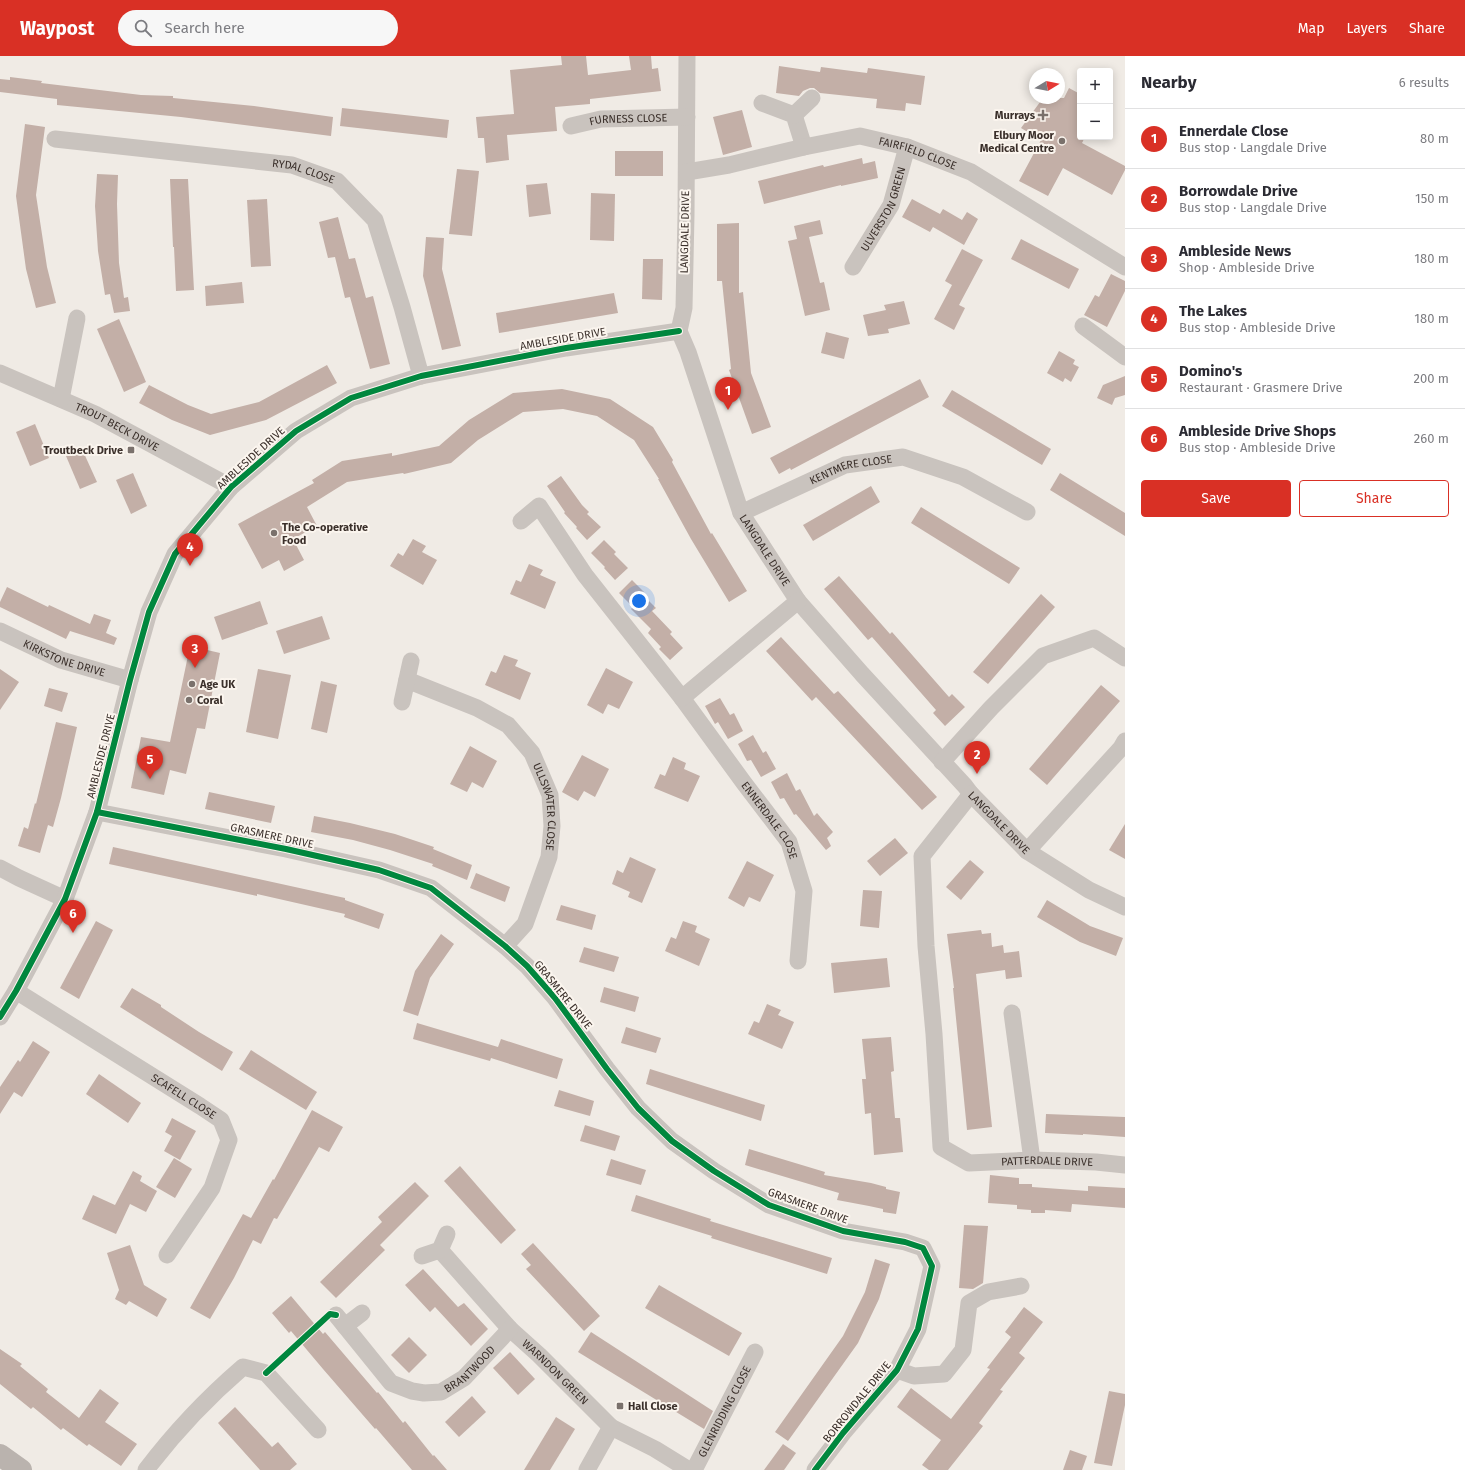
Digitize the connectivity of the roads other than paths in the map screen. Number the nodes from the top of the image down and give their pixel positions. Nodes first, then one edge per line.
1 (687, 56) edge
2 (812, 98) dead end
3 (762, 103) dead end
4 (794, 115) junction
5 (687, 117) junction
6 (571, 126) dead end
7 (55, 139) dead end
8 (804, 147) junction
9 (907, 147) junction
10 (687, 172) junction
11 (1125, 267) edge
12 (853, 268) dead end
13 (77, 318) dead end
14 (1083, 326) dead end
15 (679, 331) junction
16 (1125, 357) edge
17 (0, 373) edge
18 (421, 376) junction
19 (60, 399) junction
20 (231, 487) junction
21 (1027, 512) dead end
22 (742, 513) junction
23 (521, 521) dead end
24 (798, 601) junction
25 (0, 631) edge
26 (1125, 658) edge
27 (411, 661) dead end
28 (130, 680) junction
29 (407, 680) junction
30 (682, 698) junction
31 (402, 702) dead end
32 (1125, 741) edge
33 (942, 762) junction
34 (971, 794) junction
35 (97, 812) junction
36 (1027, 851) junction
37 (0, 868) edge
38 (65, 899) junction
39 (1125, 907) edge
40 (506, 946) junction
41 (798, 961) dead end
42 (16, 991) junction
43 (1012, 1013) dead end
44 (0, 1017) edge
45 (1032, 1160) junction
46 (1125, 1165) edge
47 (447, 1234) dead end
48 (905, 1242) joint
49 (440, 1250) junction
50 (167, 1255) dead end
51 (422, 1256) dead end
52 (1021, 1286) dead end
53 (362, 1312) dead end
54 (510, 1329) junction
55 (755, 1352) dead end
56 (897, 1370) junction
57 (611, 1427) junction
58 (318, 1430) dead end
59 (0, 1455) edge
60 (21, 1470) edge
61 (146, 1470) edge
62 (587, 1470) edge
63 (689, 1470) edge
64 (694, 1470) edge
65 (815, 1470) edge

1 - 5 street, LANGDALE DRIVE
2 - 4 street
3 - 4 street
4 - 8 street
5 - 6 street, FURNESS CLOSE
5 - 10 street, LANGDALE DRIVE
7 - 18 street, RYDAL CLOSE
8 - 9 street, FAIRFIELD CLOSE
8 - 10 street, FAIRFIELD CLOSE
9 - 11 street, FAIRFIELD CLOSE
9 - 12 street, ULVERSTON GREEN
10 - 15 street, LANGDALE DRIVE
13 - 19 street
14 - 16 street
15 - 18 street, AMBLESIDE DRIVE
15 - 22 street, LANGDALE DRIVE
17 - 19 street, TROUT BECK DRIVE
18 - 20 street, AMBLESIDE DRIVE
19 - 20 street, TROUT BECK DRIVE
20 - 28 street, AMBLESIDE DRIVE
21 - 22 street, KENTMERE CLOSE
22 - 24 street, LANGDALE DRIVE
23 - 30 street, ENNERDALE CLOSE
24 - 30 street
24 - 33 street, LANGDALE DRIVE
25 - 28 street, KIRKSTONE DRIVE
26 - 33 street
27 - 29 street
28 - 35 street, AMBLESIDE DRIVE
29 - 31 street
29 - 40 street, ULLSWATER CLOSE
30 - 41 street, ENNERDALE CLOSE
32 - 36 street
33 - 34 street, LANGDALE DRIVE
34 - 36 street, LANGDALE DRIVE
34 - 45 street, PATTERDALE DRIVE
35 - 38 street, AMBLESIDE DRIVE
35 - 40 street, GRASMERE DRIVE
36 - 39 street, LANGDALE DRIVE
37 - 38 street
38 - 42 street, AMBLESIDE DRIVE
40 - 48 street, GRASMERE DRIVE
42 - 44 street, AMBLESIDE DRIVE
42 - 50 street, SCAFELL CLOSE
43 - 45 street
45 - 46 street, PATTERDALE DRIVE
47 - 49 street
48 - 56 street, BORROWDALE DRIVE
49 - 51 street
49 - 54 street, WARNDON GREEN
52 - 56 street
53 - 54 street, BRANTWOOD
54 - 57 street, WARNDON GREEN
55 - 64 street, GLENRIDDING CLOSE
56 - 65 street, BORROWDALE DRIVE
57 - 62 street
57 - 63 street, WARNDON GREEN
58 - 61 street
59 - 60 main road

